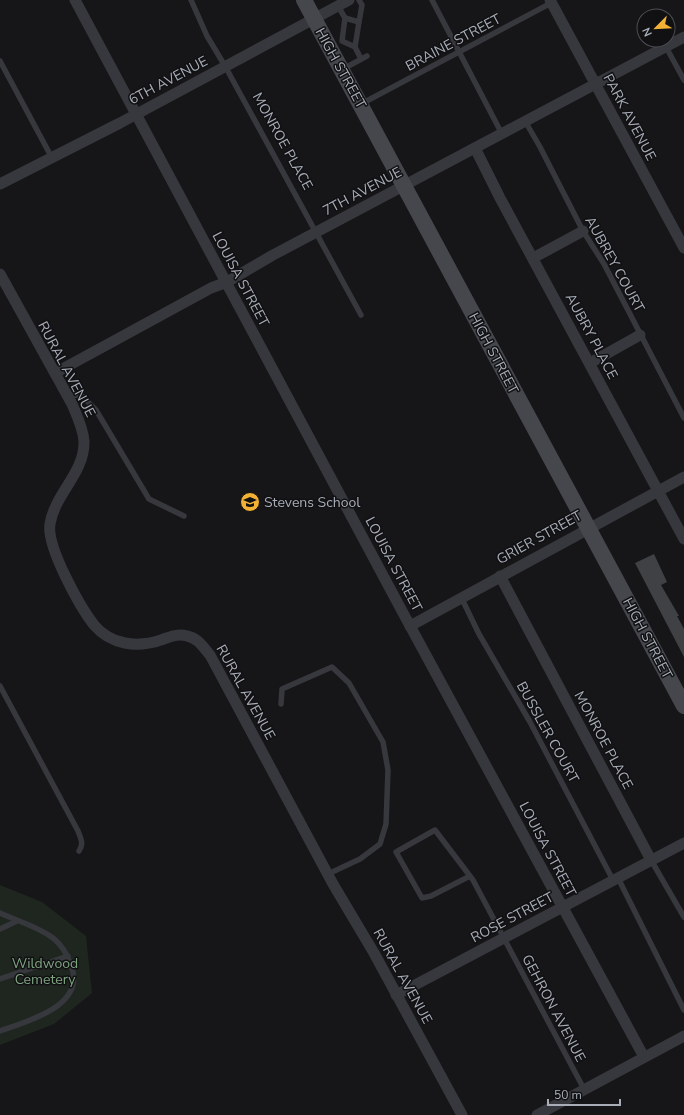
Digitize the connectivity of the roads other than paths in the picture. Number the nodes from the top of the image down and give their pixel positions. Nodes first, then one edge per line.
1 (75, 0) edge
2 (191, 0) edge
3 (304, 0) edge
4 (349, 0) edge
5 (359, 0) edge
6 (432, 0) edge
7 (553, 1) edge
8 (338, 6) junction
9 (345, 18) junction
10 (314, 20) junction
11 (359, 22) junction
12 (335, 39) junction
13 (355, 47) junction
14 (664, 48) edge
15 (667, 48) edge
16 (460, 52) junction
17 (367, 56) dead end
18 (361, 59) junction
19 (0, 62) edge
20 (225, 66) junction
21 (342, 70) junction
22 (684, 80) edge
23 (596, 84) junction
24 (361, 105) junction
25 (135, 114) junction
26 (525, 121) junction
27 (502, 134) junction
28 (475, 148) junction
29 (52, 158) junction
30 (0, 184) edge
31 (403, 186) junction
32 (583, 231) junction
33 (316, 233) junction
34 (684, 248) edge
35 (533, 258) junction
36 (0, 274) edge
37 (227, 282) junction
38 (361, 315) dead end
39 (637, 337) junction
40 (590, 363) junction
41 (55, 373) junction
42 (66, 394) junction
43 (684, 418) edge
44 (684, 477) edge
45 (658, 490) junction
46 (184, 516) dead end
47 (588, 527) junction
48 (684, 538) edge
49 (500, 576) junction
50 (461, 597) junction
51 (410, 626) junction
52 (0, 686) edge
53 (281, 704) dead end
54 (684, 706) edge
55 (684, 844) edge
56 (79, 851) dead end
57 (651, 860) junction
58 (328, 874) junction
59 (470, 876) junction
60 (615, 879) junction
61 (562, 908) junction
62 (0, 913) edge
63 (684, 917) edge
64 (17, 921) junction
65 (0, 929) edge
66 (504, 938) junction
67 (68, 956) junction
68 (0, 980) edge
69 (396, 995) junction
70 (684, 1010) edge
71 (0, 1031) edge
72 (684, 1036) edge
73 (644, 1057) junction
74 (584, 1089) junction
75 (462, 1115) edge
76 (537, 1115) edge

1 - 25 street, LOUISA STREET
2 - 20 lane, MONROE PLACE
3 - 10 main road, HIGH STREET
4 - 8 street, 6TH AVENUE
5 - 11 lane
6 - 16 lane
7 - 16 lane, BRAINE STREET
7 - 23 street, PARK AVENUE
8 - 9 lane
8 - 10 street, 6TH AVENUE
9 - 11 lane
9 - 12 lane
10 - 12 main road, HIGH STREET
10 - 20 street, 6TH AVENUE
11 - 13 lane
12 - 13 lane
12 - 21 main road, HIGH STREET
13 - 18 lane
14 - 23 street, 7TH AVENUE
15 - 22 lane
16 - 24 lane, BRAINE STREET
16 - 27 lane
17 - 18 lane
18 - 21 lane
19 - 29 lane
20 - 25 street, 6TH AVENUE
20 - 33 lane, MONROE PLACE
21 - 24 main road, HIGH STREET
23 - 26 street, 7TH AVENUE
23 - 34 street, PARK AVENUE
24 - 31 main road, HIGH STREET
25 - 29 street, 6TH AVENUE
25 - 37 street, LOUISA STREET
26 - 27 street, 7TH AVENUE
26 - 32 lane, AUBREY COURT
27 - 28 street, 7TH AVENUE
28 - 31 street, 7TH AVENUE
28 - 35 street, AUBRY PLACE
29 - 30 street, 6TH AVENUE
31 - 33 street, 7TH AVENUE
31 - 47 main road, HIGH STREET
32 - 35 street
32 - 39 lane, AUBREY COURT
33 - 37 street, 7TH AVENUE
33 - 38 lane, MONROE PLACE
35 - 40 street, AUBRY PLACE
36 - 41 street, RURAL AVENUE
37 - 41 street, 7TH AVENUE
37 - 51 street, LOUISA STREET
39 - 40 street
39 - 43 lane, AUBREY COURT
40 - 45 street, AUBRY PLACE
41 - 42 street, RURAL AVENUE
42 - 46 lane
42 - 58 street, RURAL AVENUE
44 - 45 street, GRIER STREET
45 - 47 street, GRIER STREET
45 - 48 street, AUBRY PLACE
47 - 49 street, GRIER STREET
47 - 54 main road, HIGH STREET
49 - 50 street, GRIER STREET
49 - 57 street, MONROE PLACE
50 - 51 street, GRIER STREET
50 - 60 lane, BUSSLER COURT
51 - 61 street, LOUISA STREET
52 - 56 lane
53 - 58 lane
55 - 57 street, ROSE STREET
57 - 60 street, ROSE STREET
57 - 63 lane, MONROE PLACE
58 - 69 street, RURAL AVENUE
59 - 59 lane, GEHRON AVENUE
59 - 66 lane, GEHRON AVENUE
60 - 61 street, ROSE STREET
60 - 70 lane, BUSSLER COURT
61 - 66 street, ROSE STREET
61 - 73 street, LOUISA STREET
62 - 64 lane
64 - 65 lane
64 - 67 lane
66 - 69 street, ROSE STREET
66 - 74 lane, GEHRON AVENUE
67 - 68 lane
67 - 71 lane
69 - 75 street, RURAL AVENUE
72 - 73 street
73 - 74 street
74 - 76 street

